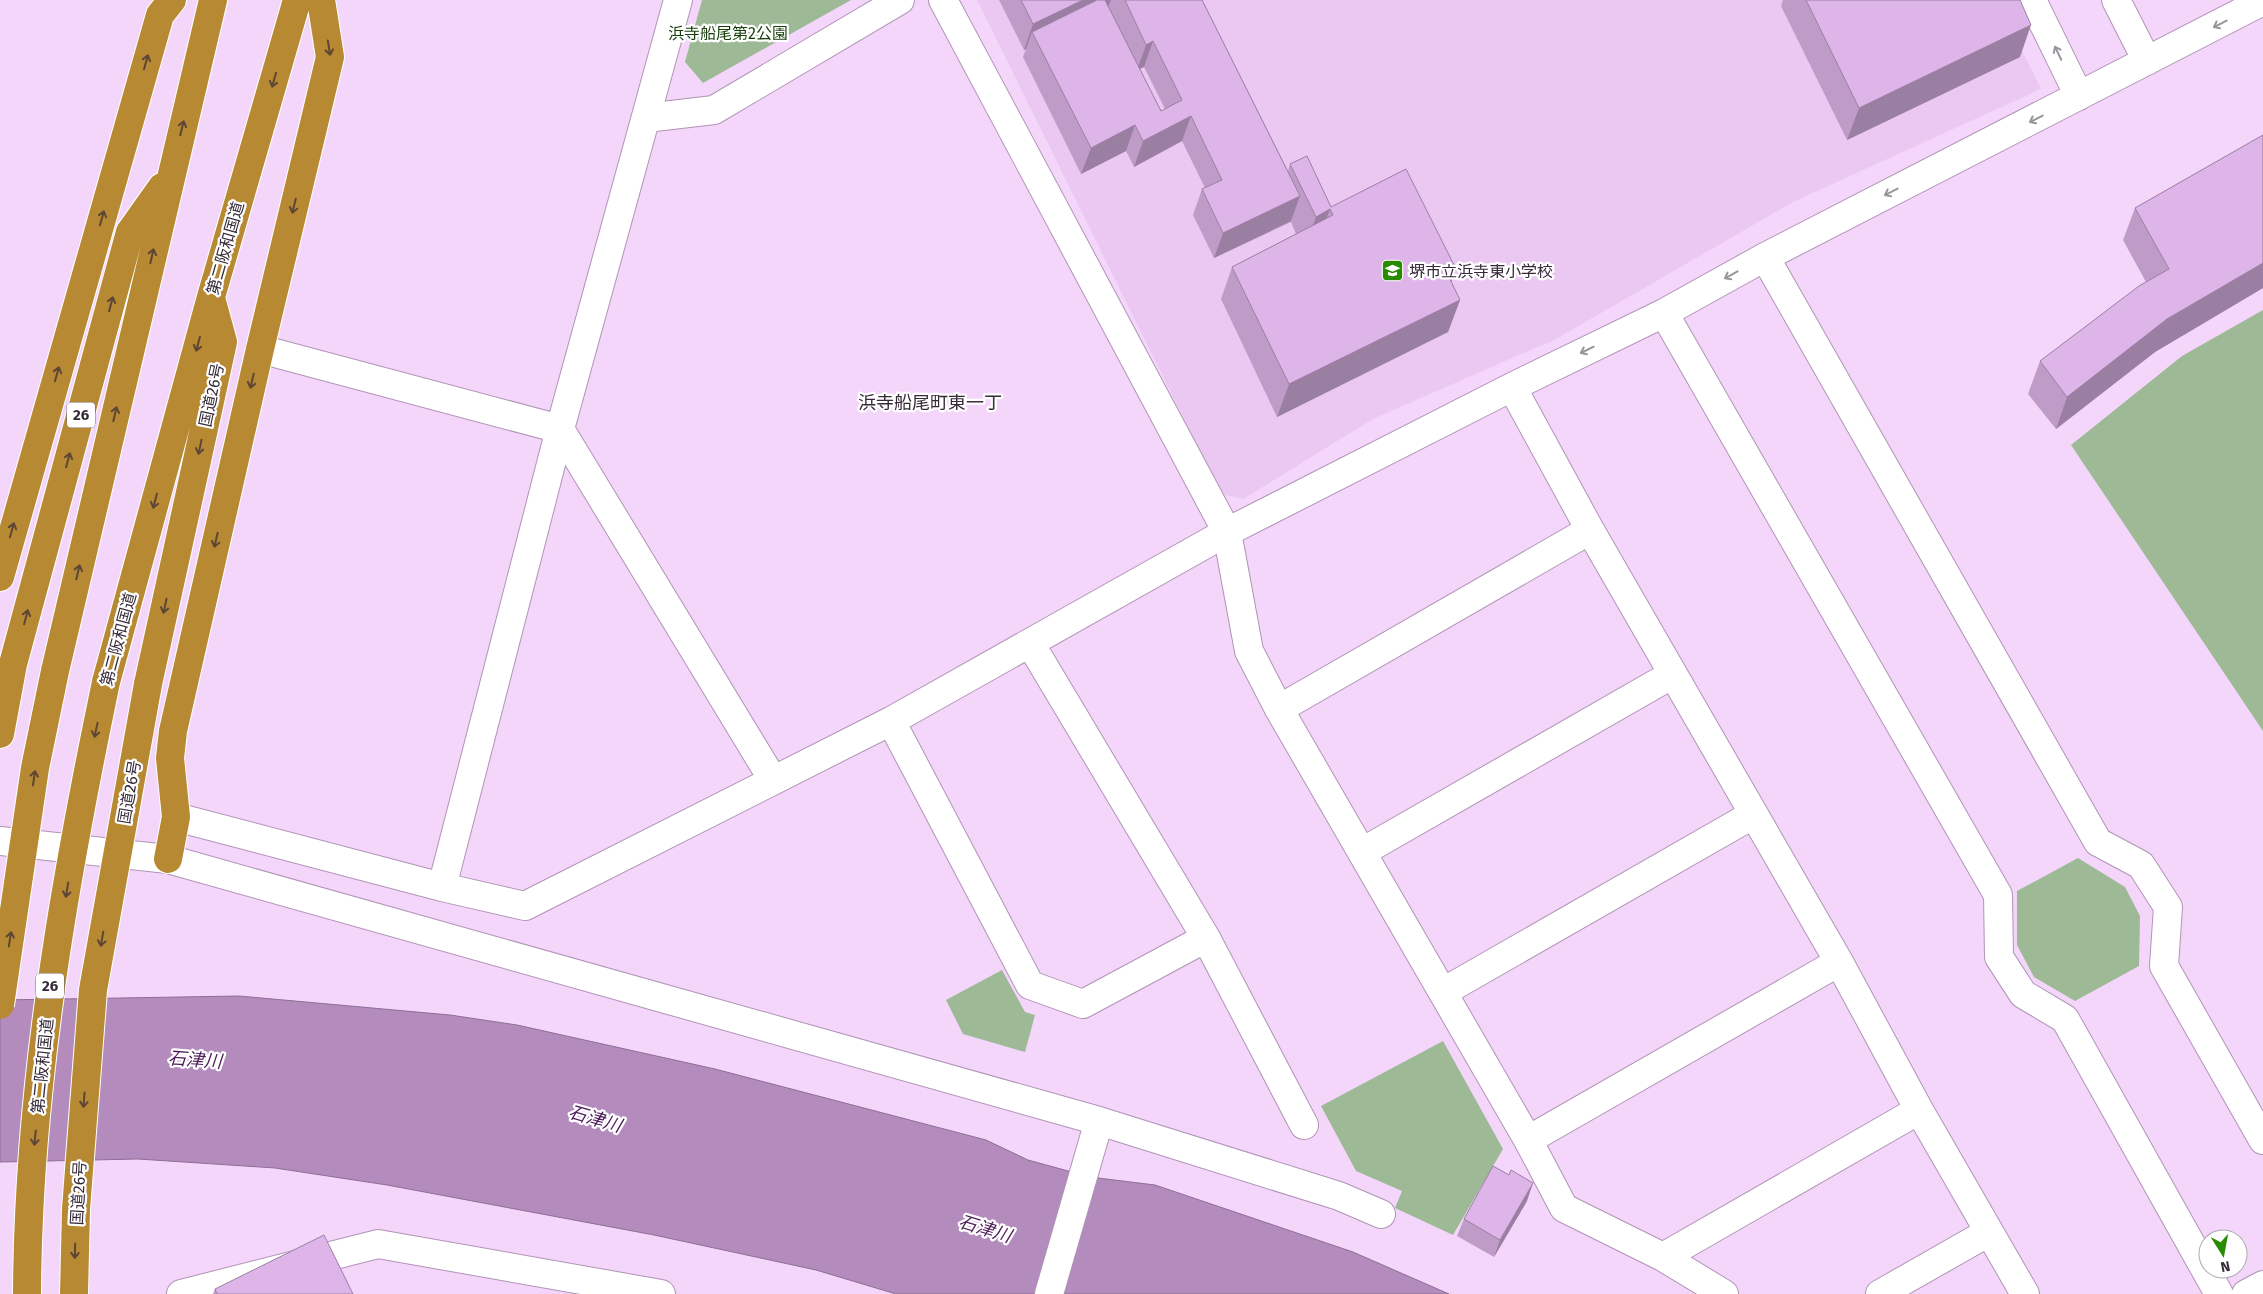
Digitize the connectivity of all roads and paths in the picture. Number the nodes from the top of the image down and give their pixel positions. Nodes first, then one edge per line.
1 (172, 0) edge
2 (213, 0) edge
3 (297, 0) edge
4 (321, 0) edge
5 (678, 0) edge
6 (900, 0) edge
7 (943, 0) edge
8 (2032, 0) edge
9 (2116, 0) edge
10 (2263, 1) edge
11 (2147, 61) junction
12 (2079, 96) junction
13 (646, 118) junction
14 (170, 176) junction
15 (1765, 257) junction
16 (211, 297) junction
17 (1664, 313) junction
18 (260, 349) junction
19 (1512, 387) junction
20 (560, 430) junction
21 (1590, 530) junction
22 (1227, 532) junction
23 (0, 578) edge
24 (1030, 643) junction
25 (1673, 674) junction
26 (1279, 709) junction
27 (891, 721) junction
28 (0, 734) edge
29 (773, 780) junction
30 (1754, 814) junction
31 (176, 817) junction
32 (0, 841) edge
33 (1362, 852) junction
34 (168, 859) junction
35 (442, 887) junction
36 (1206, 938) junction
37 (1839, 962) junction
38 (1443, 992) junction
39 (0, 1004) edge
40 (1919, 1110) junction
41 (1099, 1120) junction
42 (1304, 1125) dead end
43 (1528, 1140) junction
44 (2263, 1140) edge
45 (1381, 1214) dead end
46 (1989, 1232) junction
47 (1663, 1257) junction
48 (2263, 1285) edge
49 (27, 1294) edge
50 (74, 1294) edge
51 (181, 1294) edge
52 (662, 1294) edge
53 (1049, 1294) edge
54 (1724, 1294) edge
55 (1880, 1294) edge
56 (2025, 1294) edge
57 (2219, 1294) edge
58 (2246, 1294) edge

23 -> 1 highway
14 -> 2 highway, 26
3 -> 16 highway, 第二阪和国道 / 26
4 -> 18 highway
5 - 13 street
6 - 13 street
7 - 22 street
12 -> 8 street
9 - 11 street
10 -> 11 street
11 - 12 street
12 -> 15 street
13 - 20 street
28 -> 14 highway, 26
39 -> 14 highway, 26, bridge
15 -> 17 street
15 - 44 street
16 -> 49 highway, 第二阪和国道 / 26, bridge
16 -> 50 highway, 国道26号, bridge
17 -> 19 street
17 - 57 street
18 - 20 street
18 -> 31 highway
19 - 21 street
19 - 22 street
20 - 29 street
20 - 35 street
21 - 25 street
21 - 26 street
22 - 24 street
22 - 26 street
24 - 27 street
24 - 36 street
25 - 30 street
25 - 33 street
26 - 33 street
27 - 29 street
27 - 36 street
29 - 35 street
30 - 37 street
30 - 38 street
31 - 34 highway
31 - 35 street
32 - 34 street
33 - 38 street
34 - 41 street
36 - 42 street
37 - 40 street
37 - 43 street
38 - 43 street
40 - 46 street
40 - 47 street
41 - 45 street
41 - 53 street
43 - 47 street
46 - 55 street
46 - 56 street
47 - 54 street
48 - 58 street
51 - 52 street

